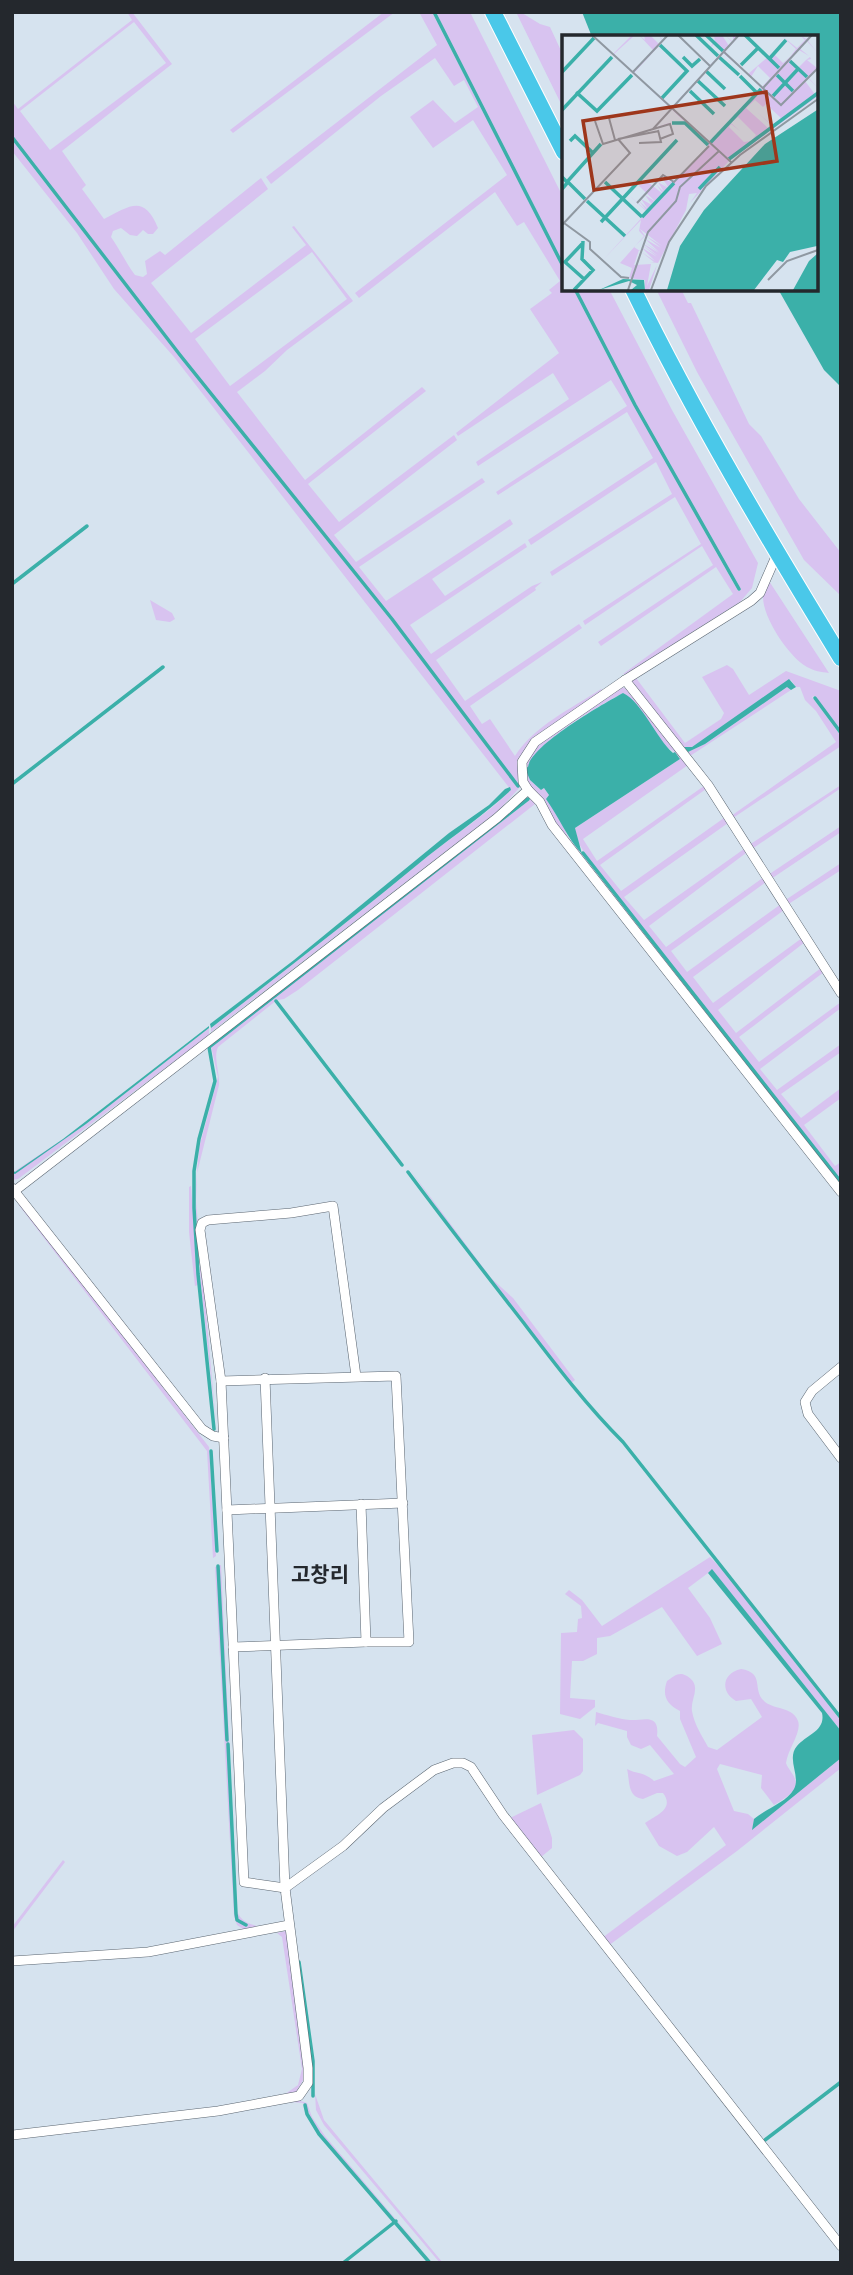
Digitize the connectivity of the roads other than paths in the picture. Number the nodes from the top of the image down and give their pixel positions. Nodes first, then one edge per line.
1 (494, 12) edge
2 (562, 148) edge
3 (634, 290) edge
4 (777, 554) junction
5 (841, 658) edge
6 (625, 680) junction
7 (528, 790) junction
8 (841, 993) edge
9 (13, 1190) edge
10 (841, 1192) edge
11 (841, 1367) edge
12 (356, 1376) junction
13 (265, 1378) junction
14 (221, 1381) junction
15 (224, 1438) junction
16 (841, 1458) edge
17 (403, 1503) junction
18 (361, 1504) junction
19 (271, 1508) junction
20 (227, 1510) junction
21 (366, 1643) junction
22 (276, 1645) junction
23 (233, 1647) junction
24 (285, 1888) junction
25 (289, 1925) junction
26 (12, 1961) edge
27 (13, 2135) edge
28 (841, 2246) edge

1 - 2 highway
3 - 4 highway
4 - 5 highway
4 - 6 street
6 - 7 street
6 - 8 street
7 - 9 street
7 - 10 street
9 - 15 street
11 - 16 street
12 - 13 street
12 - 14 street
12 - 17 street
13 - 14 street
13 - 19 street
14 - 15 street
15 - 20 street
17 - 18 street
17 - 21 street
18 - 19 street
18 - 21 street
19 - 20 street
19 - 22 street
20 - 23 street
21 - 22 street
22 - 23 street
22 - 24 street
23 - 24 street
24 - 25 street
24 - 28 street
25 - 26 street
25 - 27 street

